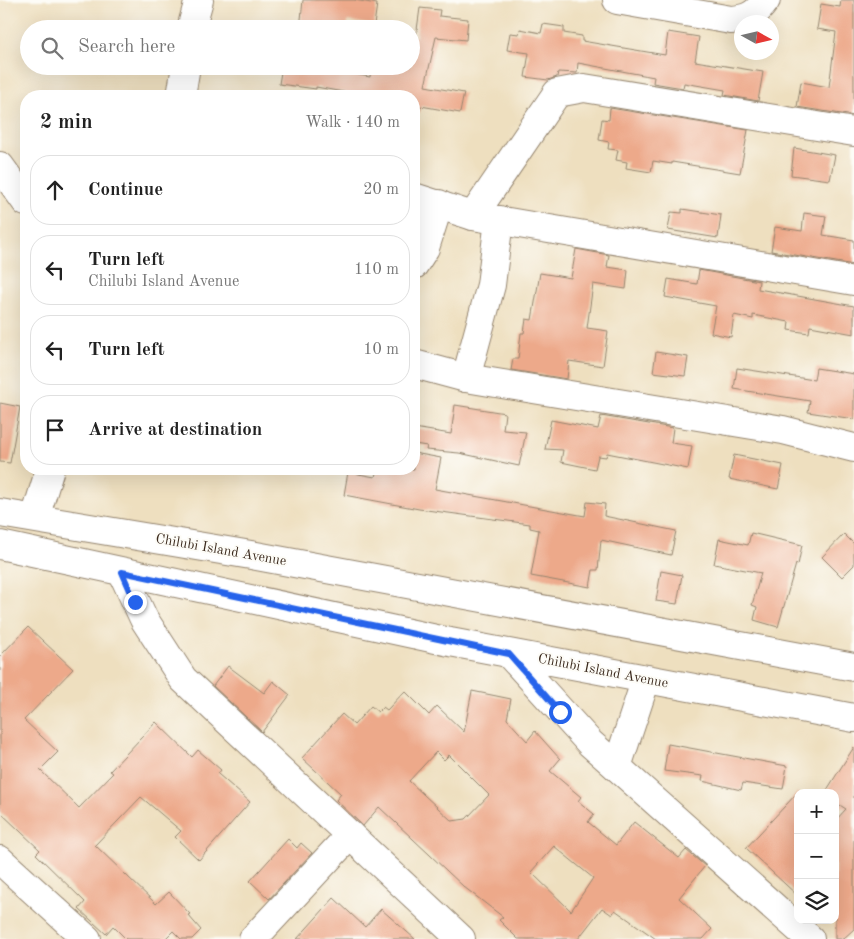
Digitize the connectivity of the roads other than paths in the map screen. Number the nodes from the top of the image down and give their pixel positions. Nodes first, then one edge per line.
1 (199, 0) edge
2 (617, 0) edge
3 (766, 0) edge
4 (193, 20) edge
5 (184, 75) edge
6 (182, 90) edge
7 (854, 132) edge
8 (0, 166) edge
9 (20, 194) edge
10 (426, 200) edge
11 (486, 218) junction
12 (420, 256) edge
13 (854, 281) edge
14 (420, 366) edge
15 (466, 378) junction
16 (854, 448) edge
17 (48, 475) edge
18 (0, 513) edge
19 (35, 518) junction
20 (0, 545) edge
21 (122, 572) junction
22 (509, 654) junction
23 (854, 667) edge
24 (646, 679) junction
25 (854, 718) edge
26 (618, 767) junction
27 (350, 835) junction
28 (0, 860) edge
29 (87, 939) edge
30 (253, 939) edge
31 (462, 939) edge
32 (810, 939) edge

1 - 4 street
2 - 3 street
5 - 6 street
7 - 11 street
8 - 9 street
10 - 11 street
10 - 12 street
11 - 13 street
11 - 15 street
14 - 15 street
15 - 16 street
17 - 19 street
18 - 19 street, Chilubi Island Avenue
19 - 23 street, Chilubi Island Avenue
20 - 21 street, Chilubi Island Avenue
21 - 22 street, Chilubi Island Avenue
21 - 27 street
22 - 24 street, Chilubi Island Avenue
22 - 26 street
24 - 25 street, Chilubi Island Avenue
24 - 26 street
26 - 32 street
27 - 30 street
27 - 31 street
28 - 29 street

